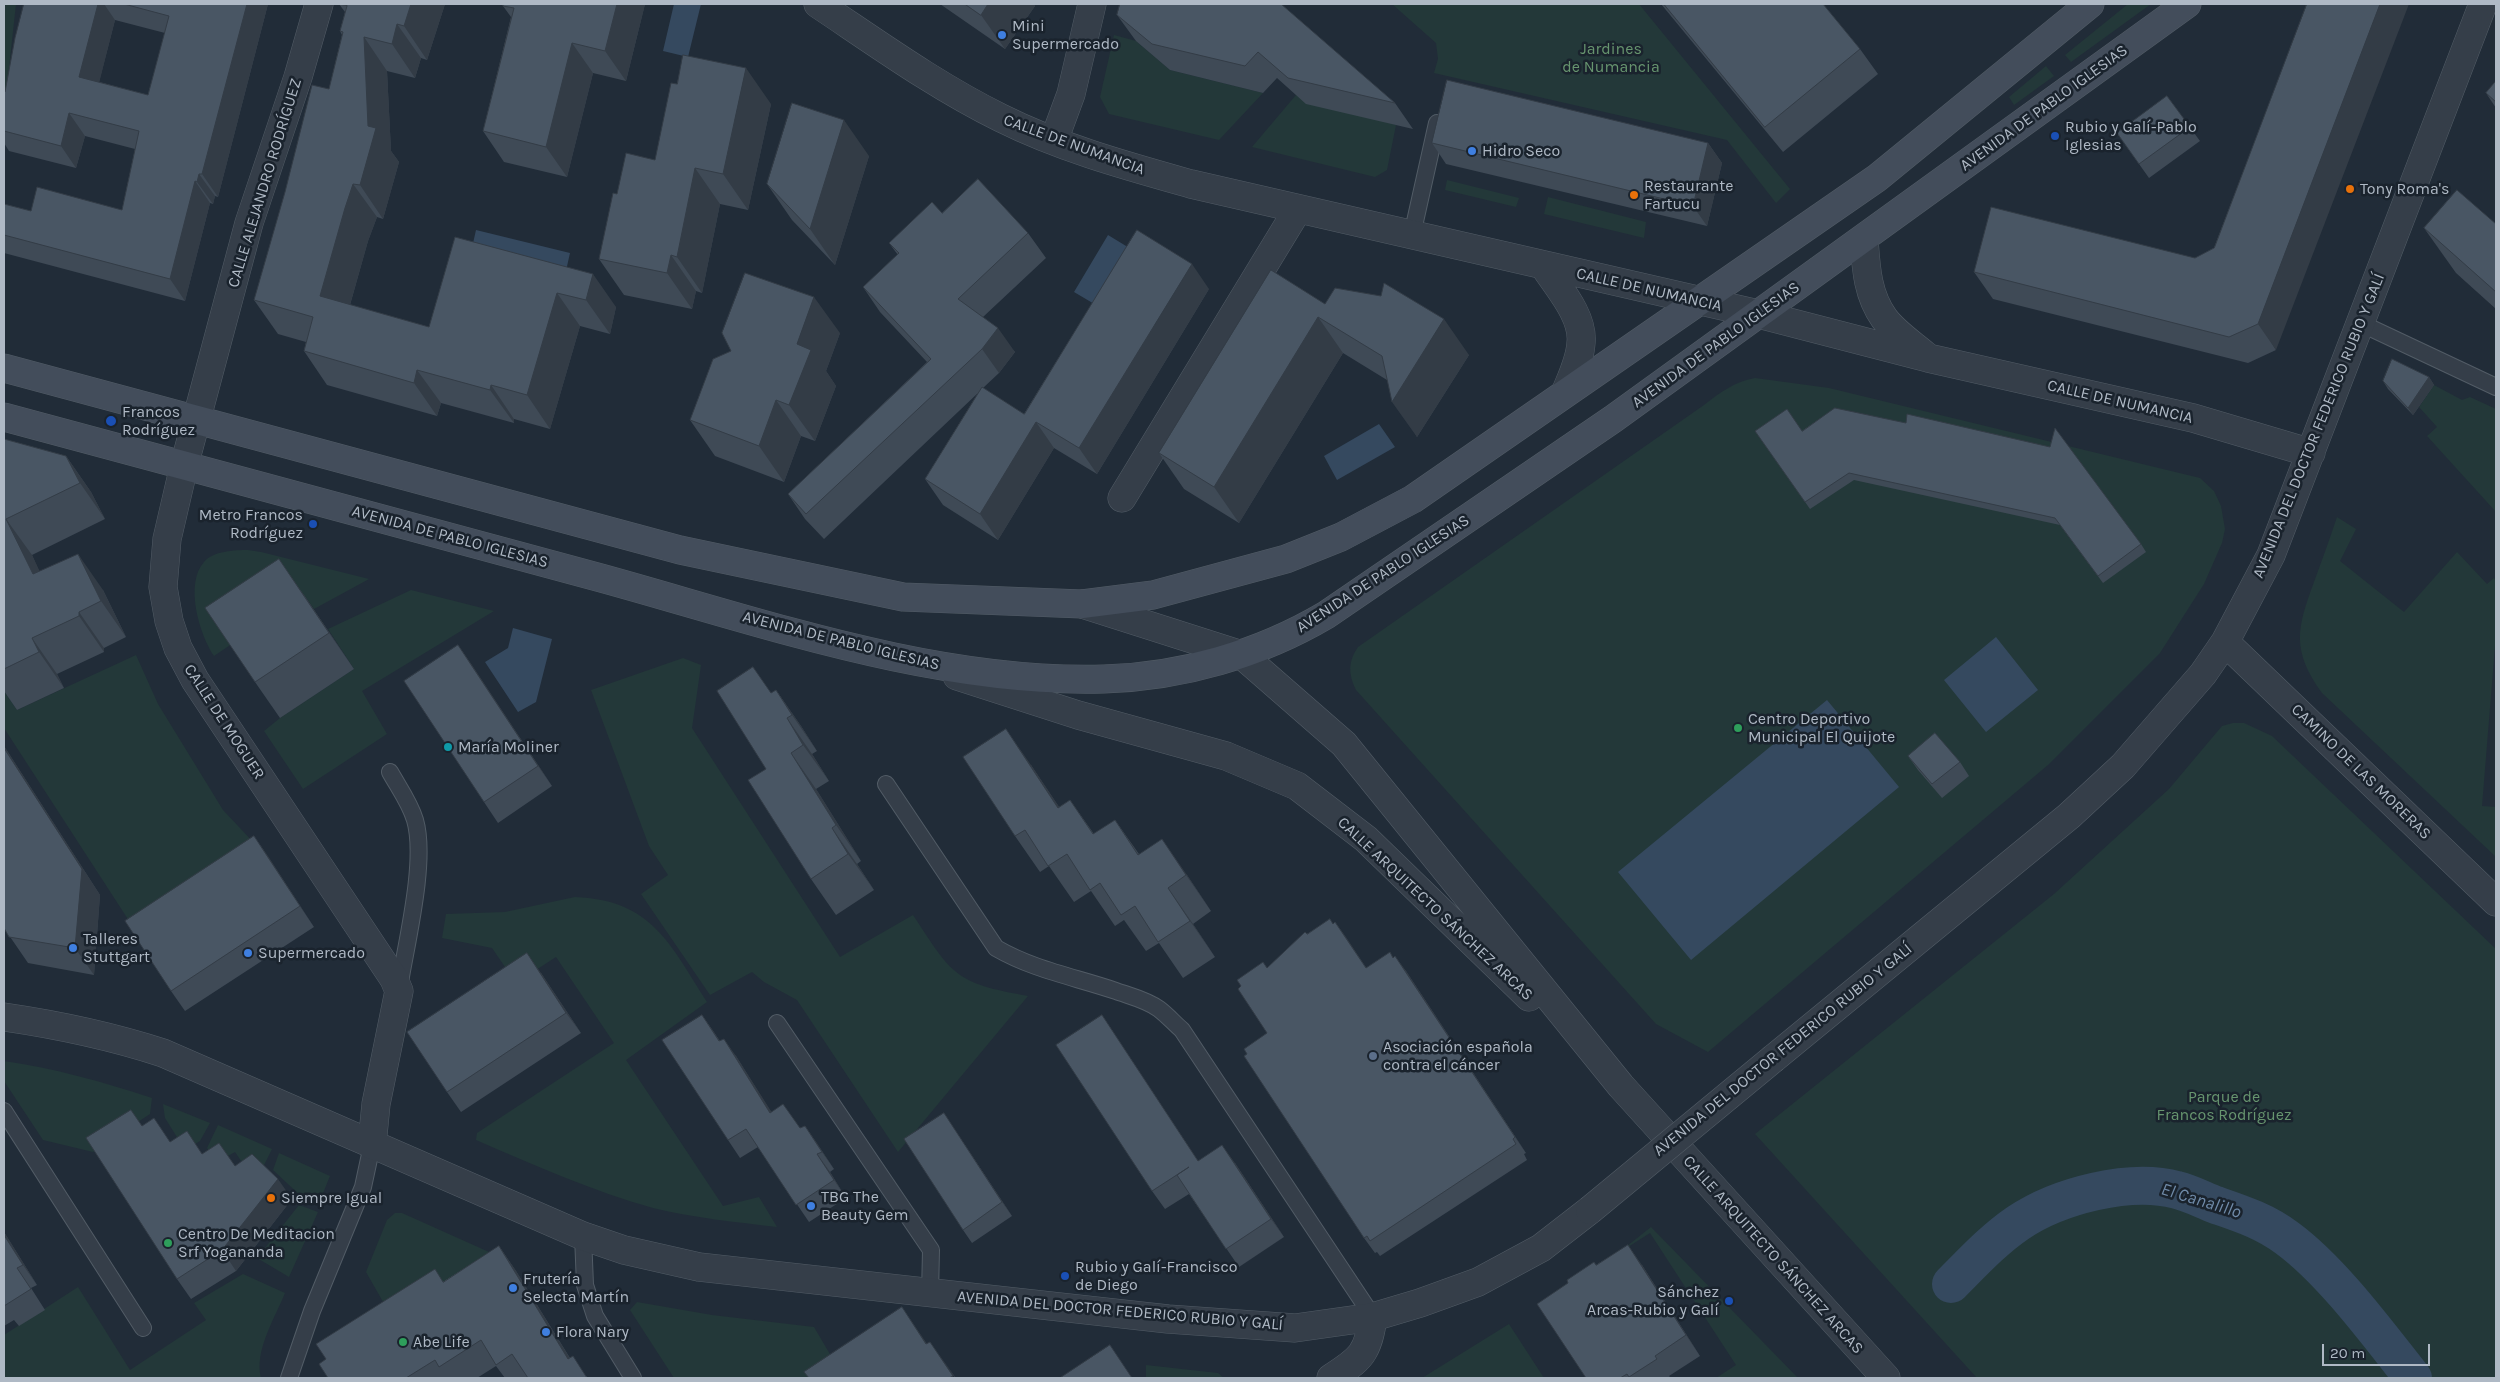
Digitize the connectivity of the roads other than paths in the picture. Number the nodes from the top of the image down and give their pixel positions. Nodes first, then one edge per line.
1 (319, 4) edge
2 (818, 4) edge
3 (1092, 4) edge
4 (2090, 4) edge
5 (2187, 4) edge
6 (2483, 4) edge
7 (1440, 111) edge
8 (1054, 140) junction
9 (1298, 209) junction
10 (1412, 236) junction
11 (1864, 239) junction
12 (1544, 266) junction
13 (1697, 302) junction
14 (1758, 314) junction
15 (2360, 323) junction
16 (1928, 358) junction
17 (4, 368) edge
18 (2496, 388) edge
19 (1566, 391) junction
20 (4, 417) edge
21 (196, 421) junction
22 (2310, 454) junction
23 (184, 466) junction
24 (1122, 498) dead end
25 (1082, 604) junction
26 (2225, 642) junction
27 (1242, 655) junction
28 (916, 662) junction
29 (390, 772) dead end
30 (886, 784) dead end
31 (2496, 902) edge
32 (399, 991) junction
33 (4, 1017) edge
34 (778, 1023) dead end
35 (1621, 1086) junction
36 (4, 1111) edge
37 (372, 1145) junction
38 (583, 1236) junction
39 (930, 1294) junction
40 (1373, 1317) junction
41 (143, 1328) dead end
42 (289, 1378) edge
43 (633, 1378) edge
44 (1331, 1378) edge
45 (1886, 1378) edge

1 - 21 street, CALLE ALEJANDRO RODRÍGUEZ
2 - 8 street, CALLE DE NUMANCIA
3 - 8 street
4 - 13 street
5 - 11 street, AVENIDA DE PABLO IGLESIAS
6 - 15 street, AVENIDA DEL DOCTOR FEDERICO RUBIO Y GALÍ
7 - 10 lane
8 - 9 street, CALLE DE NUMANCIA
9 - 10 street, CALLE DE NUMANCIA
9 - 24 street
10 - 12 street, CALLE DE NUMANCIA
11 - 14 street, AVENIDA DE PABLO IGLESIAS
11 - 16 street, CALLE DE NUMANCIA
12 - 13 street, CALLE DE NUMANCIA
12 - 19 street, CALLE DE NUMANCIA
13 - 14 street, CALLE DE NUMANCIA
13 - 19 street
14 - 16 street, CALLE DE NUMANCIA
14 - 27 street, AVENIDA DE PABLO IGLESIAS
15 - 18 lane
15 - 22 street, AVENIDA DEL DOCTOR FEDERICO RUBIO Y GALÍ
16 - 22 street, CALLE DE NUMANCIA
17 - 21 street
19 - 25 street
20 - 23 street, AVENIDA DE PABLO IGLESIAS
21 - 23 street, CALLE DE MOGUER
21 - 25 street
22 - 26 street, AVENIDA DEL DOCTOR FEDERICO RUBIO Y GALÍ
23 - 28 street, AVENIDA DE PABLO IGLESIAS
23 - 32 street, CALLE DE MOGUER
25 - 27 street, CALLE ARQUITECTO SÁNCHEZ ARCAS
26 - 31 street, CAMINO DE LAS MORERAS
26 - 40 street, AVENIDA DEL DOCTOR FEDERICO RUBIO Y GALÍ, bridge
27 - 28 street, AVENIDA DE PABLO IGLESIAS
27 - 35 street, CALLE ARQUITECTO SÁNCHEZ ARCAS
28 - 35 street, CALLE ARQUITECTO SÁNCHEZ ARCAS
29 - 32 lane
30 - 40 lane
32 - 37 street
33 - 37 street, AVENIDA DEL DOCTOR FEDERICO RUBIO Y GALÍ
34 - 39 lane
35 - 45 street, CALLE ARQUITECTO SÁNCHEZ ARCAS
36 - 41 lane
37 - 38 street, AVENIDA DEL DOCTOR FEDERICO RUBIO Y GALÍ
37 - 42 lane
38 - 39 street, AVENIDA DEL DOCTOR FEDERICO RUBIO Y GALÍ
38 - 43 lane
39 - 40 street, AVENIDA DEL DOCTOR FEDERICO RUBIO Y GALÍ
40 - 44 street

